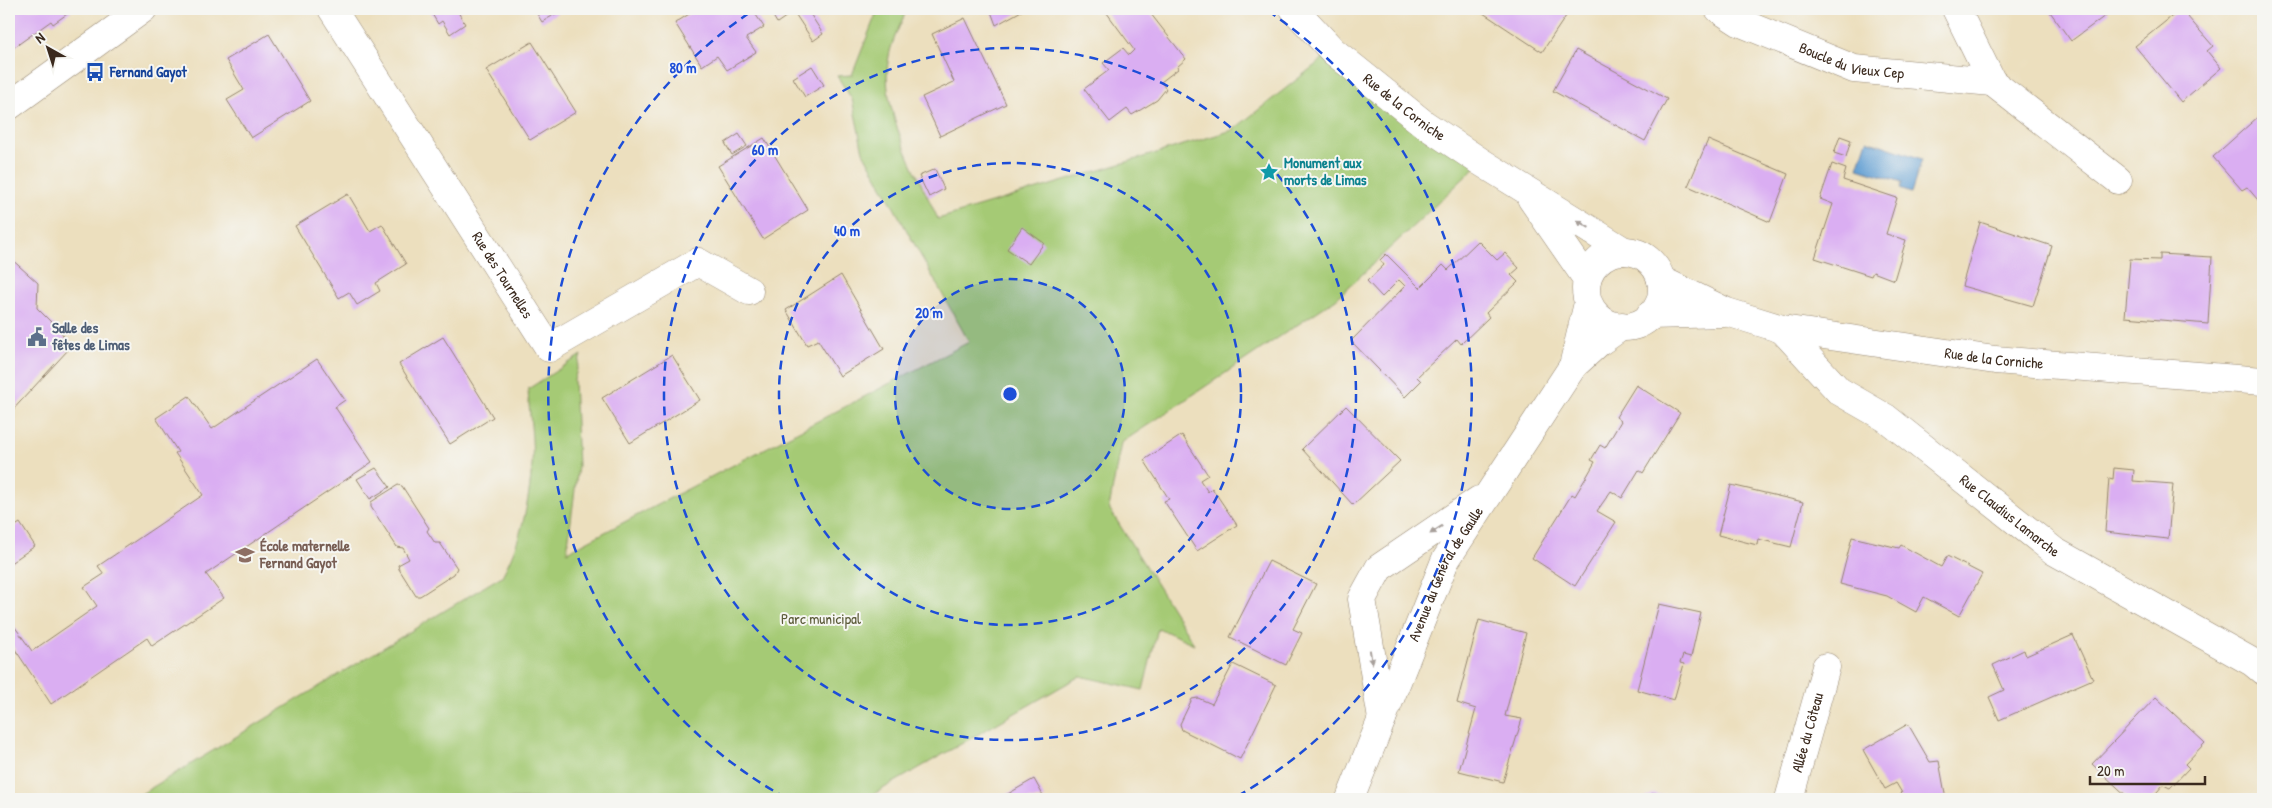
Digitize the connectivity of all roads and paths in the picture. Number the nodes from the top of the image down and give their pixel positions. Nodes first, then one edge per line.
1 (143, 9) edge
2 (332, 9) edge
3 (1294, 9) edge
4 (1719, 9) edge
5 (1956, 9) edge
6 (1992, 82) junction
7 (9, 106) edge
8 (2118, 180) dead end
9 (1526, 191) junction
10 (1624, 251) junction
11 (1661, 280) junction
12 (1588, 290) junction
13 (750, 291) dead end
14 (1727, 312) junction
15 (1650, 315) junction
16 (1622, 326) junction
17 (1782, 328) junction
18 (1574, 366) junction
19 (2263, 381) edge
20 (1490, 492) junction
21 (1826, 667) dead end
22 (2263, 671) edge
23 (1382, 719) junction
24 (1350, 799) edge
25 (1788, 799) edge

1 - 7 street
2 - 13 street, Rue des Tournelles
3 - 9 street, Rue de la Corniche
4 - 6 street, Boucle du Vieux Cep
5 - 6 street
6 - 8 street
10 -> 9 street, Rue de la Corniche
9 - 12 street, Rue de la Corniche
10 - 11 street, Rue de la Corniche
10 - 12 street
11 - 14 street, Rue de la Corniche
11 - 15 street
12 - 16 street, Rue de la Corniche
12 - 18 street, Avenue du Général de Gaulle
14 - 15 street, Rue de la Corniche
14 - 17 street, Rue de la Corniche
15 - 16 street, Rue de la Corniche
16 - 18 street, Avenue du Général de Gaulle
17 - 19 street, Rue de la Corniche
17 - 22 street, Rue Claudius Lamarche
18 - 20 street, Avenue du Général de Gaulle
20 - 23 street, Avenue du Général de Gaulle
20 -> 23 street
21 - 25 street, Allée du Côteau
23 - 24 street, Avenue du Général de Gaulle

